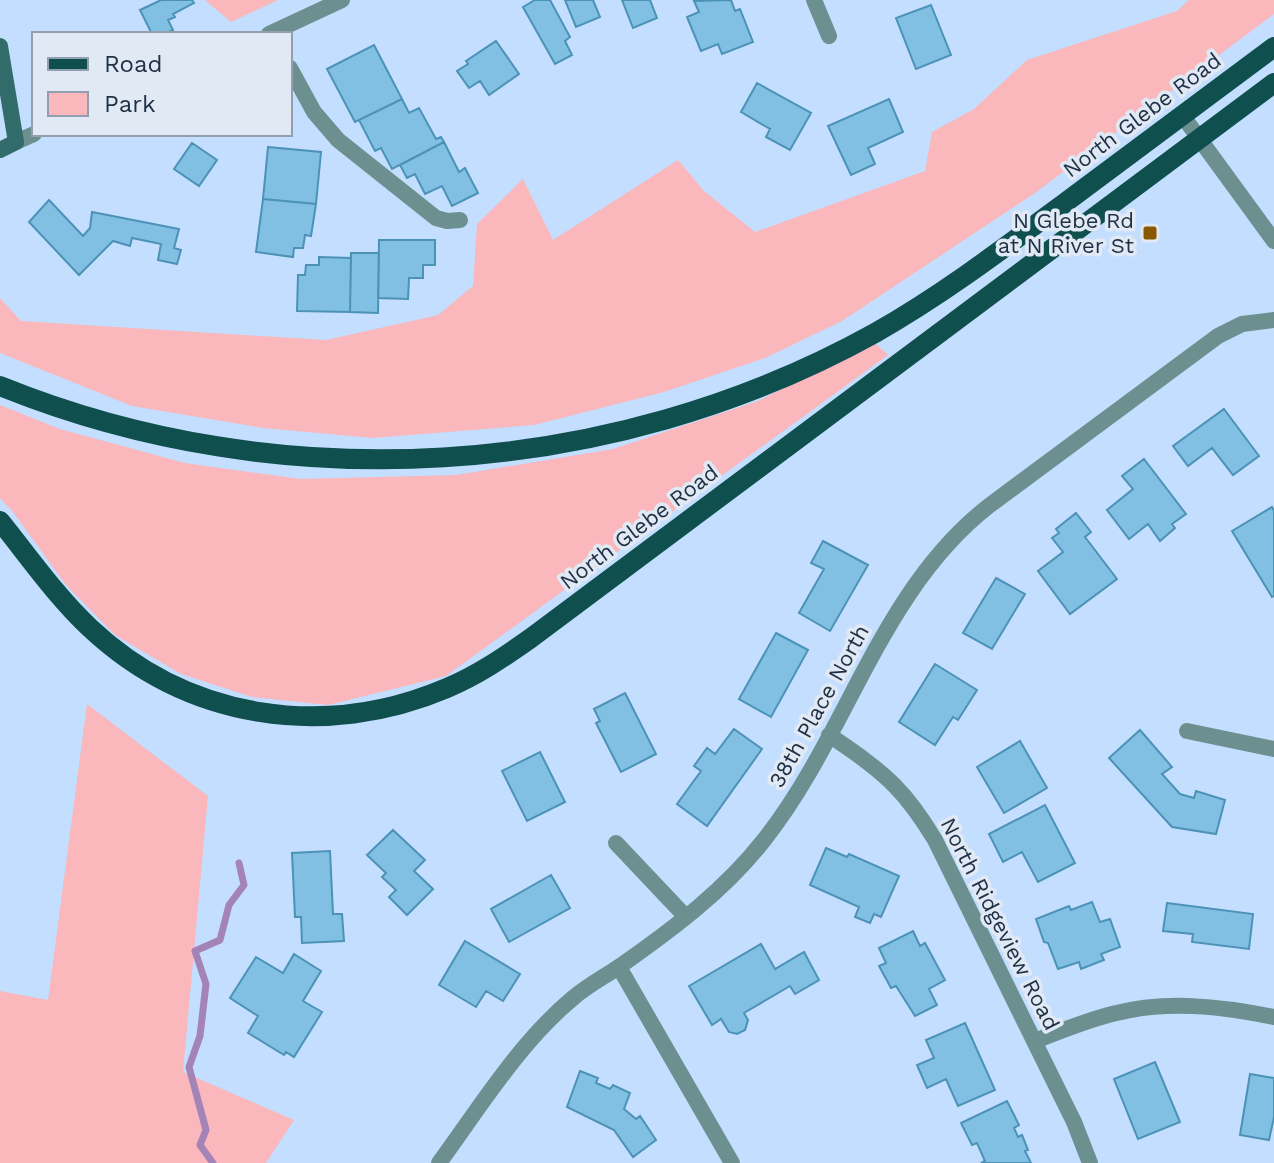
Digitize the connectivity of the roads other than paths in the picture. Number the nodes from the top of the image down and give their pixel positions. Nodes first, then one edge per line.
1 (342, 0) edge
2 (814, 0) edge
3 (274, 32) edge
4 (829, 36) dead end
5 (0, 46) edge
6 (1274, 47) edge
7 (292, 72) edge
8 (1274, 83) edge
9 (1182, 115) junction
10 (32, 135) edge
11 (1199, 139) junction
12 (16, 142) junction
13 (0, 150) edge
14 (460, 220) dead end
15 (1274, 241) edge
16 (1274, 320) edge
17 (0, 386) edge
18 (0, 521) edge
19 (1187, 731) dead end
20 (829, 735) junction
21 (1274, 749) edge
22 (616, 843) dead end
23 (686, 917) junction
24 (619, 967) junction
25 (1274, 1017) edge
26 (1035, 1041) junction
27 (439, 1163) edge
28 (732, 1163) edge
29 (1090, 1163) edge

1 - 3 street
2 - 4 street
5 - 12 main road
6 - 9 main road, North Glebe Road
7 - 14 street
8 - 11 main road, North Glebe Road
9 - 11 street
9 - 17 main road, North Glebe Road
10 - 12 street
11 - 15 street
11 - 18 main road, North Glebe Road
12 - 13 main road
16 - 20 street, 38th Place North
19 - 21 street
20 - 23 street, 38th Place North
20 - 26 street, North Ridgeview Road
22 - 23 street
23 - 24 street, 38th Place North
24 - 27 street, 38th Place North
24 - 28 street
25 - 26 street
26 - 29 street, North Ridgeview Road

